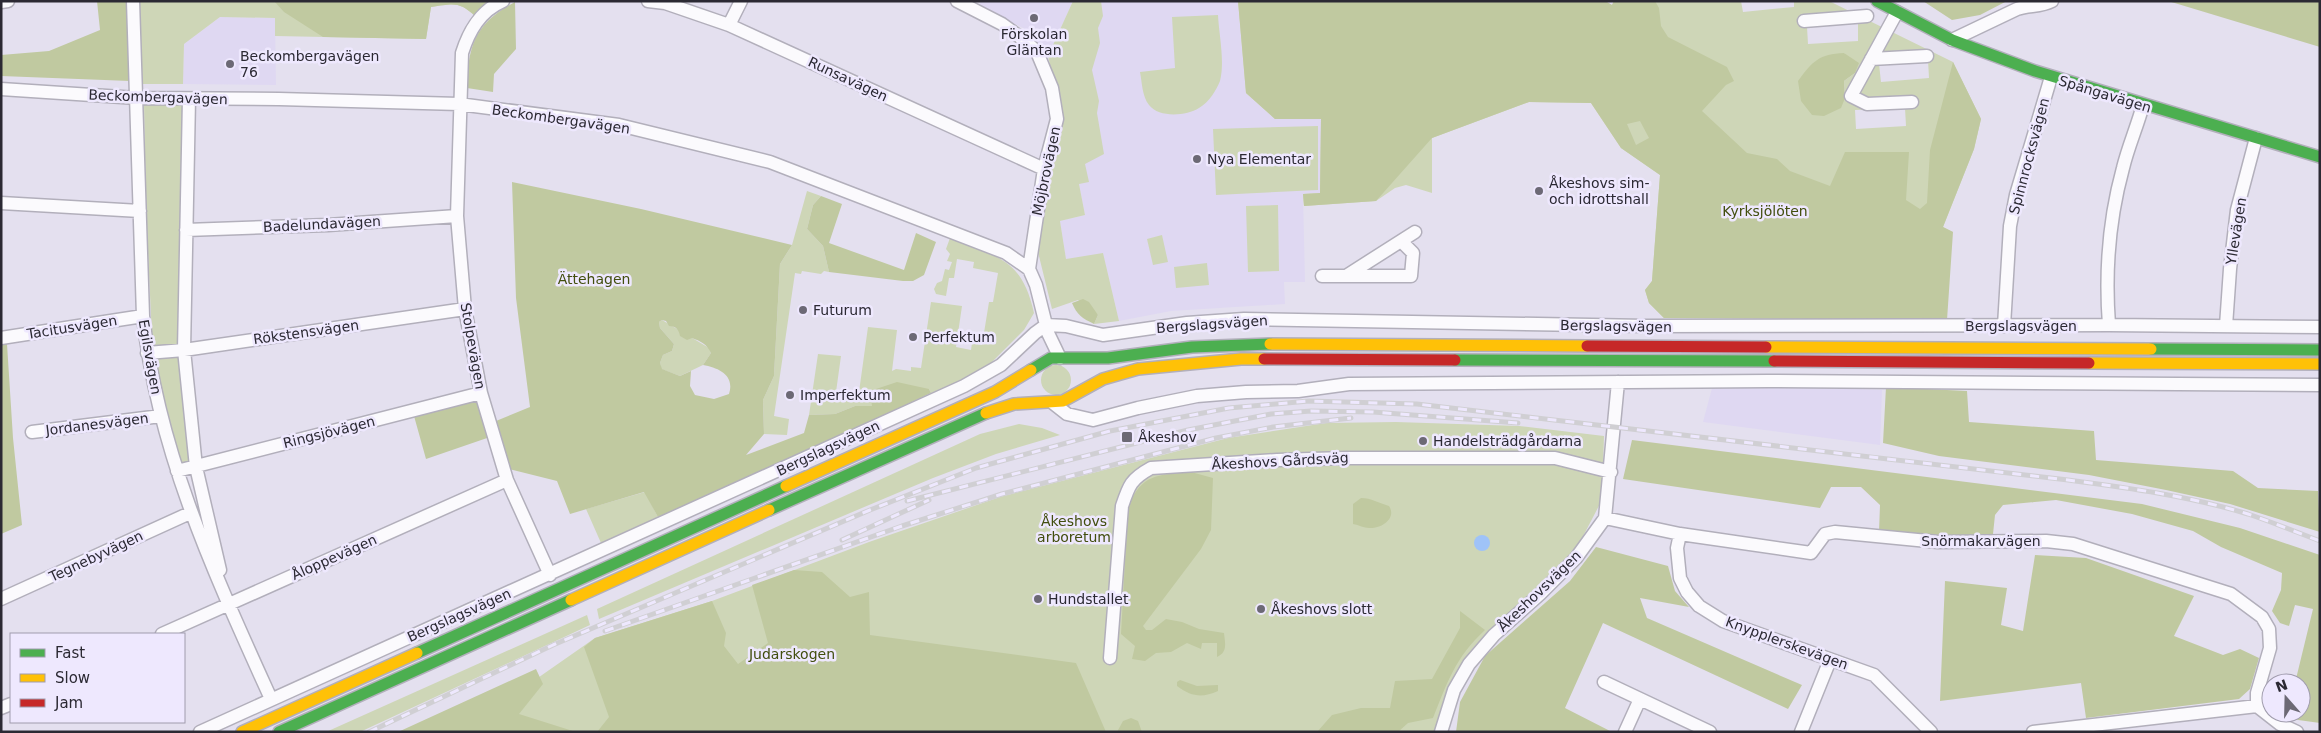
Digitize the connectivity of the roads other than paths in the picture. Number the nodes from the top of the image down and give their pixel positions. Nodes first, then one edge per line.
1 (8, 1) edge
2 (133, 1) edge
3 (503, 1) edge
4 (648, 1) edge
5 (741, 1) edge
6 (956, 1) edge
7 (1877, 1) edge
8 (2052, 1) edge
9 (1, 2) edge
10 (1898, 12) junction
11 (1867, 16) dead end
12 (1804, 21) dead end
13 (730, 25) junction
14 (1952, 40) junction
15 (1927, 56) dead end
16 (1871, 59) junction
17 (2051, 77) junction
18 (1, 89) edge
19 (137, 98) junction
20 (189, 99) junction
21 (1912, 102) dead end
22 (459, 104) junction
23 (2143, 106) junction
24 (2256, 138) junction
25 (2320, 157) edge
26 (1044, 169) junction
27 (1, 203) edge
28 (140, 211) junction
29 (457, 216) junction
30 (186, 230) junction
31 (1415, 232) dead end
32 (1401, 241) junction
33 (1029, 269) junction
34 (1322, 276) dead end
35 (1346, 276) junction
36 (465, 309) junction
37 (143, 316) junction
38 (2110, 325) junction
39 (2004, 326) junction
40 (2226, 326) junction
41 (2320, 327) edge
42 (1047, 329) junction
43 (1, 338) edge
44 (184, 350) junction
45 (2320, 350) edge
46 (147, 353) junction
47 (1063, 358) junction
48 (1040, 364) junction
49 (2320, 364) edge
50 (1034, 380) dead end
51 (1618, 382) junction
52 (2320, 385) edge
53 (481, 393) junction
54 (1038, 393) dead end
55 (1073, 394) junction
56 (1050, 402) junction
57 (161, 416) junction
58 (1078, 418) junction
59 (32, 432) dead end
60 (196, 467) junction
61 (177, 472) junction
62 (1610, 472) junction
63 (507, 480) junction
64 (190, 513) junction
65 (1604, 518) junction
66 (1680, 534) junction
67 (550, 575) junction
68 (1, 599) edge
69 (228, 604) junction
70 (164, 633) edge
71 (1110, 658) dead end
72 (1830, 660) junction
73 (1604, 682) dead end
74 (271, 699) junction
75 (1640, 699) junction
76 (2257, 706) junction
77 (200, 732) edge
78 (242, 732) edge
79 (279, 732) edge
80 (1441, 732) edge
81 (1625, 732) edge
82 (1710, 732) edge
83 (1801, 732) edge
84 (1931, 732) edge
85 (2033, 732) edge
86 (2297, 732) edge

1 - 9 street
2 - 19 street, Egilsvägen
3 - 22 street
4 - 13 street, Runsavägen
5 - 13 street
6 - 26 street, Möjbrovägen
7 - 10 main road, Spångavägen
8 - 14 street
10 - 14 main road, Spångavägen
10 - 16 street
11 - 12 street
13 - 26 street, Runsavägen
14 - 17 main road, Spångavägen
15 - 16 street
16 - 21 street
17 - 23 main road, Spångavägen
17 - 39 street, Spinnrocksvägen
18 - 19 street, Beckombergavägen
19 - 20 street, Beckombergavägen
19 - 28 street, Egilsvägen
20 - 22 street, Beckombergavägen
20 - 30 street, Egilsvägen
22 - 29 street, Stolpevägen
22 - 33 street, Beckombergavägen
23 - 24 main road, Spångavägen
23 - 38 street
24 - 25 main road, Spångavägen
24 - 40 street, Yllevägen
26 - 33 street, Möjbrovägen
27 - 28 street
28 - 37 street, Egilsvägen
29 - 30 street, Badelundavägen
29 - 36 street, Stolpevägen
30 - 44 street, Egilsvägen
31 - 32 street
32 - 35 street
32 - 35 street
33 - 42 street
34 - 35 street
36 - 44 street, Rökstensvägen
36 - 53 street, Stolpevägen
37 - 43 street, Tacitusvägen
37 - 46 street, Egilsvägen
38 - 39 street, Bergslagsvägen
38 - 40 street, Bergslagsvägen
39 - 42 street, Bergslagsvägen
40 - 41 street, Bergslagsvägen
42 - 47 street
42 - 48 street
42 - 67 street, Bergslagsvägen
44 - 46 street, Rökstensvägen
44 - 60 street, Egilsvägen
45 - 47 main road, Bergslagsvägen
46 - 57 street, Egilsvägen
47 - 48 main road, Bergslagsvägen
47 - 55 main road
48 - 50 main road
48 - 78 main road, Bergslagsvägen
49 - 55 main road
51 - 52 street
51 - 58 street
51 - 62 street, Åkeshovsvägen
53 - 60 street, Ringsjövägen
53 - 63 street, Stolpevägen
54 - 56 main road
55 - 56 main road
55 - 58 street
56 - 58 street
56 - 79 main road
57 - 59 street, Jordanesvägen
57 - 61 street, Egilsvägen
60 - 61 street, Ringsjövägen
60 - 69 street, Egilsvägen
61 - 64 street, Egilsvägen
62 - 65 street, Åkeshovsvägen
62 - 71 street, Åkeshovs Gårdsväg
63 - 67 street, Stolpevägen
63 - 69 street, Åloppevägen
64 - 68 street, Tegnebyvägen
64 - 69 street, Egilsvägen
65 - 66 street, Snörmakarvägen
65 - 80 street, Åkeshovsvägen
66 - 72 street, Knypplerskevägen
66 - 76 street, Snörmakarvägen
67 - 74 street, Bergslagsvägen
69 - 70 street, Åloppevägen
69 - 74 street, Egilsvägen
72 - 83 street
72 - 84 street, Knypplerskevägen
73 - 75 street
74 - 77 street, Bergslagsvägen
75 - 81 street
75 - 82 street
76 - 85 street
76 - 86 street

